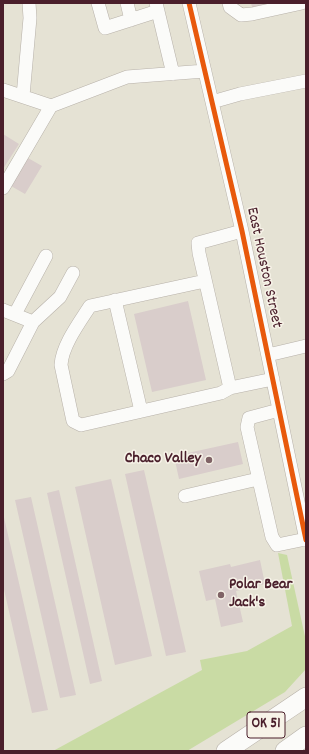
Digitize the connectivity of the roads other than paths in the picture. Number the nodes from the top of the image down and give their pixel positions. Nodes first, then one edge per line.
1 (29, 3) edge
2 (98, 3) edge
3 (127, 3) edge
4 (189, 3) edge
5 (229, 3) edge
6 (302, 3) edge
7 (157, 7) edge
8 (131, 20) junction
9 (205, 71) junction
10 (173, 74) junction
11 (306, 81) edge
12 (3, 90) edge
13 (23, 96) junction
14 (212, 102) junction
15 (52, 106) junction
16 (3, 188) edge
17 (242, 231) junction
18 (46, 256) dead end
19 (73, 273) dead end
20 (205, 281) junction
21 (115, 300) junction
22 (9, 312) edge
23 (33, 322) junction
24 (306, 346) edge
25 (268, 355) junction
26 (3, 374) edge
27 (273, 379) junction
28 (230, 388) junction
29 (279, 410) junction
30 (141, 411) junction
31 (258, 479) junction
32 (300, 485) edge
33 (185, 496) dead end
34 (306, 540) edge
35 (306, 697) edge
36 (306, 736) edge
37 (226, 751) edge
38 (285, 751) edge

1 - 13 street
2 - 8 street
3 - 8 street
4 - 9 street, East Houston Street
5 - 6 street
7 - 8 street
7 - 10 street
9 - 10 street
9 - 14 street, East Houston Street
10 - 15 street
11 - 14 street
12 - 13 street
13 - 15 street
14 - 17 street, East Houston Street
15 - 16 street
17 - 20 street
17 - 25 street, East Houston Street
18 - 22 street
19 - 23 street
20 - 21 street
20 - 28 street
21 - 30 street
21 - 30 street
22 - 23 street
23 - 26 street
24 - 25 street
25 - 27 street, East Houston Street
27 - 28 street
27 - 29 street, East Houston Street
28 - 30 street
29 - 31 street
29 - 32 street, East Houston Street
31 - 33 street
31 - 34 street
32 - 34 street, East Houston Street
35 - 37 highway, OK 51
36 - 38 highway, OK 51

